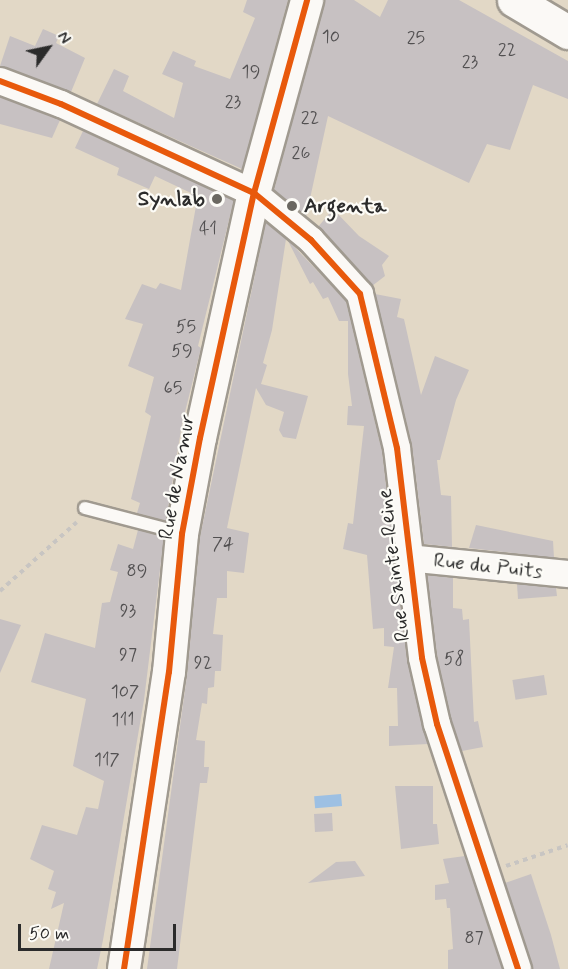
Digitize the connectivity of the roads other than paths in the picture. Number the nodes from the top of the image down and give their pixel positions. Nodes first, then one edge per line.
1 (307, 0) edge
2 (514, 0) edge
3 (568, 33) edge
4 (0, 81) edge
5 (254, 193) junction
6 (88, 509) road end
7 (182, 534) junction
8 (408, 558) junction
9 (568, 574) edge
10 (124, 969) edge
11 (518, 969) edge

1 - 5 street, Rue de Namur
2 - 3 main road
4 - 5 street, Rue Sainte-Reine
5 - 7 street, Rue de Namur
5 - 8 street, Rue Sainte-Reine
6 - 7 lane
7 - 10 street, Rue de Namur
8 - 9 street, Rue du Puits
8 - 11 street, Rue Sainte-Reine

